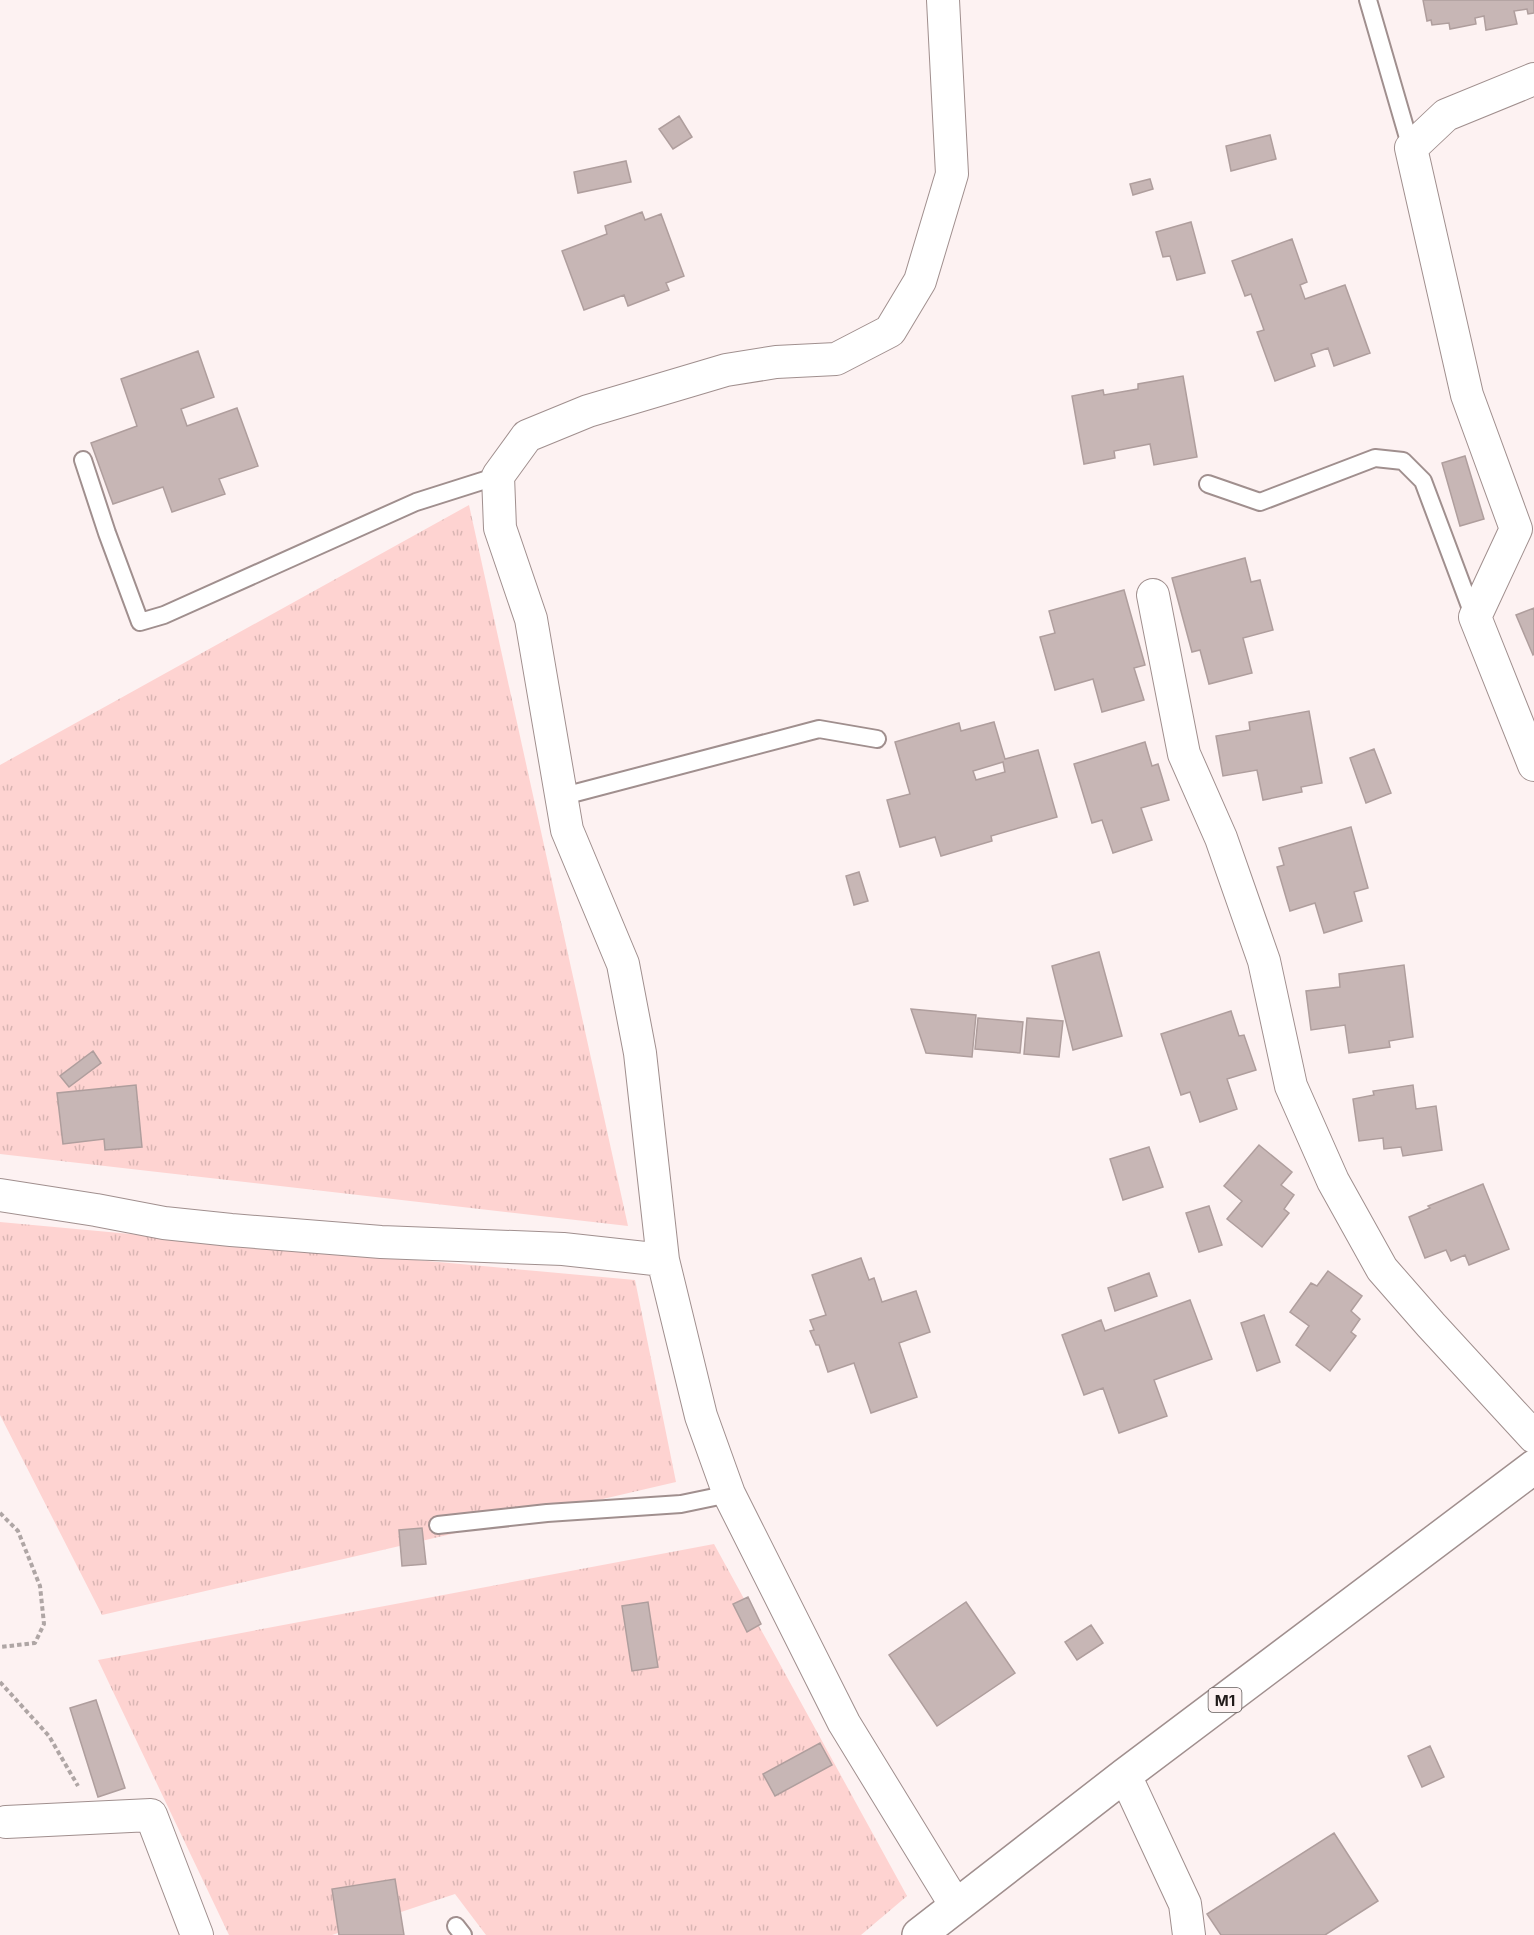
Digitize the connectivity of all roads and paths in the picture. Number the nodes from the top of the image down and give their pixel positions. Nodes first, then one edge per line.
1 (943, 0) edge
2 (1368, 0) edge
3 (1534, 79) edge
4 (1411, 148) junction
5 (83, 460) dead end
6 (498, 476) junction
7 (1208, 484) dead end
8 (1153, 595) dead end
9 (1475, 617) junction
10 (877, 739) dead end
11 (1534, 765) edge
12 (560, 797) junction
13 (0, 1195) edge
14 (663, 1260) junction
15 (1534, 1437) edge
16 (1534, 1467) edge
17 (729, 1494) junction
18 (0, 1512) edge
19 (438, 1525) dead end
20 (0, 1647) edge
21 (0, 1682) edge
22 (1125, 1775) junction
23 (111, 1817) junction
24 (6, 1822) dead end
25 (956, 1906) junction
26 (197, 1935) edge
27 (919, 1935) edge
28 (1189, 1935) edge

1 - 6 street
2 - 4 lane
3 - 4 street
4 - 9 street
5 - 6 lane
6 - 12 street
7 - 9 lane
8 - 15 street
9 - 11 street
10 - 12 lane
12 - 14 street
13 - 14 street
14 - 17 street
16 - 22 highway, M1
17 - 19 lane
17 - 25 street
18 - 20 path
21 - 23 path
22 - 25 highway, M1
22 - 28 street
23 - 24 street
23 - 26 street
25 - 27 highway, M1

